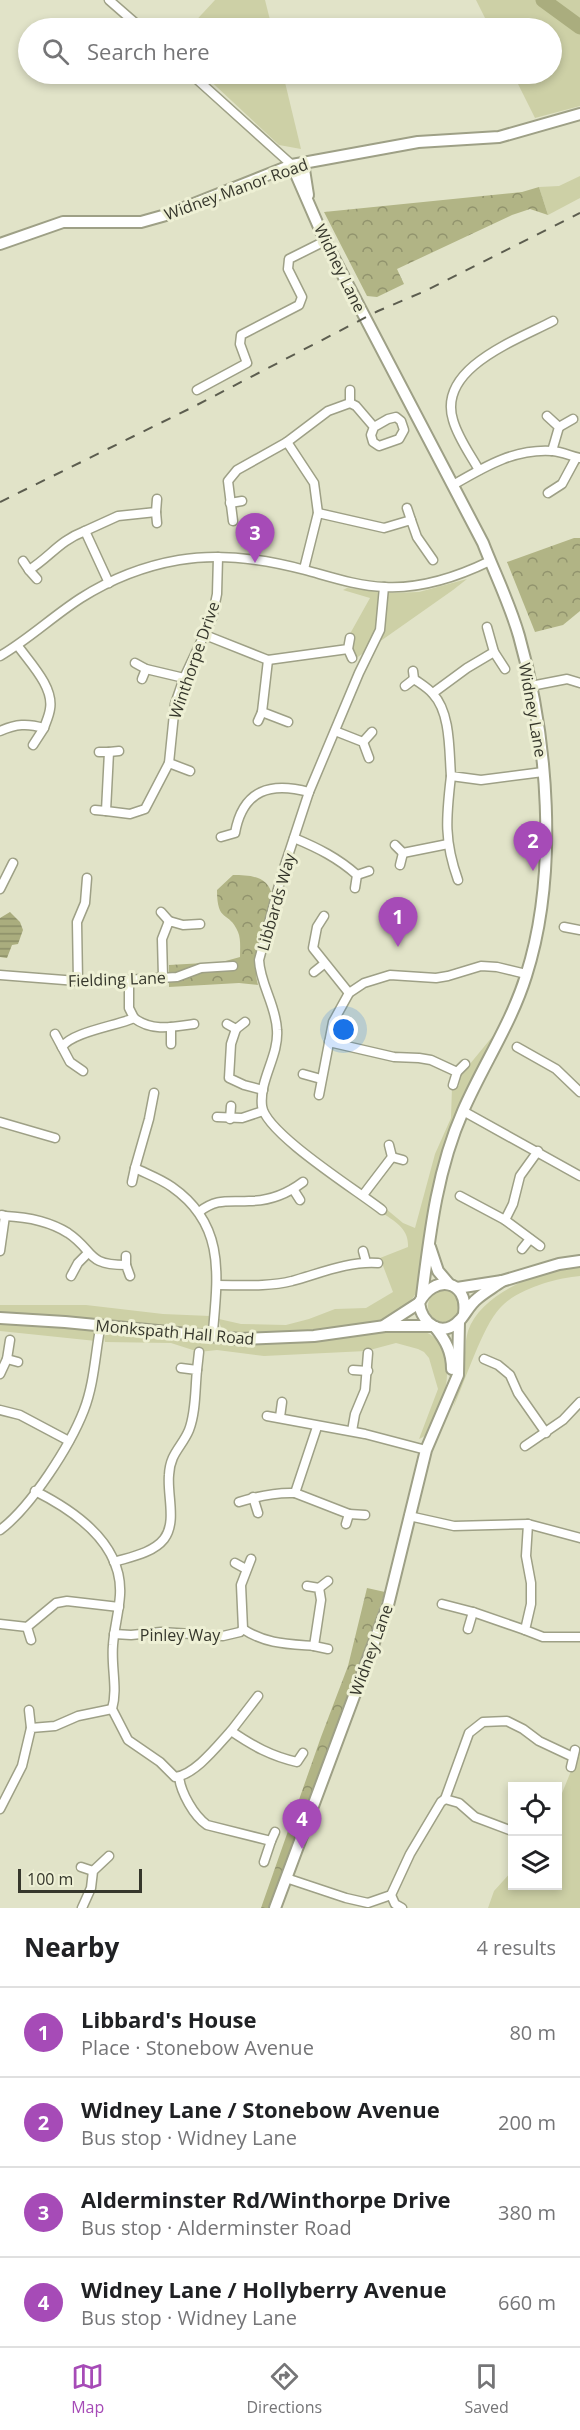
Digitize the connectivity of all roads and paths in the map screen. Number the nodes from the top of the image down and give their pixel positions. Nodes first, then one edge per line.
1 (109, 0) edge
2 (130, 18) edge
3 (203, 84) edge
4 (580, 114) edge
5 (298, 164) junction
6 (280, 170) junction
7 (296, 178) junction
8 (310, 205) junction
9 (325, 241) junction
10 (0, 244) edge
11 (553, 321) dead end
12 (197, 390) dead end
13 (350, 390) dead end
14 (350, 403) junction
15 (547, 416) dead end
16 (573, 419) dead end
17 (374, 427) dead end
18 (559, 427) junction
19 (287, 442) junction
20 (552, 451) junction
21 (578, 458) edge
22 (479, 470) junction
23 (562, 484) junction
24 (453, 485) junction
25 (548, 493) dead end
26 (568, 493) dead end
27 (157, 499) dead end
28 (242, 501) dead end
29 (230, 503) junction
30 (407, 508) dead end
31 (156, 512) junction
32 (318, 513) junction
33 (411, 520) junction
34 (233, 522) dead end
35 (157, 523) dead end
36 (85, 531) junction
37 (218, 557) junction
38 (433, 560) dead end
39 (23, 561) dead end
40 (490, 561) junction
41 (304, 569) junction
42 (29, 570) junction
43 (37, 579) dead end
44 (109, 583) junction
45 (384, 587) junction
46 (487, 627) dead end
47 (205, 635) junction
48 (350, 638) dead end
49 (18, 646) junction
50 (348, 649) junction
51 (494, 652) junction
52 (0, 656) edge
53 (352, 658) dead end
54 (268, 660) junction
55 (135, 663) dead end
56 (146, 669) junction
57 (506, 669) dead end
58 (184, 678) junction
59 (142, 679) dead end
60 (580, 683) edge
61 (405, 686) dead end
62 (531, 686) junction
63 (433, 693) junction
64 (262, 712) junction
65 (258, 721) dead end
66 (288, 722) dead end
67 (44, 728) junction
68 (0, 731) edge
69 (335, 731) junction
70 (372, 732) dead end
71 (363, 742) junction
72 (33, 745) dead end
73 (119, 751) dead end
74 (99, 752) dead end
75 (109, 752) junction
76 (369, 758) dead end
77 (169, 763) junction
78 (190, 771) dead end
79 (543, 772) junction
80 (451, 776) junction
81 (309, 792) junction
82 (94, 810) dead end
83 (106, 811) junction
84 (221, 837) dead end
85 (294, 838) junction
86 (448, 844) junction
87 (395, 845) dead end
88 (403, 853) junction
89 (13, 863) dead end
90 (400, 865) dead end
91 (369, 871) dead end
92 (357, 875) junction
93 (87, 878) dead end
94 (458, 880) dead end
95 (355, 888) dead end
96 (0, 889) edge
97 (161, 912) dead end
98 (324, 916) dead end
99 (169, 921) junction
100 (200, 924) dead end
101 (564, 927) dead end
102 (580, 930) edge
103 (324, 964) junction
104 (233, 966) dead end
105 (314, 972) dead end
106 (526, 974) junction
107 (0, 975) edge
108 (163, 977) junction
109 (129, 980) junction
110 (78, 982) junction
111 (349, 993) junction
112 (134, 1018) junction
113 (245, 1022) dead end
114 (194, 1024) dead end
115 (171, 1027) junction
116 (55, 1034) dead end
117 (329, 1042) junction
118 (171, 1044) dead end
119 (62, 1047) junction
120 (517, 1047) dead end
121 (465, 1064) dead end
122 (83, 1071) dead end
123 (457, 1072) junction
124 (303, 1074) dead end
125 (321, 1079) junction
126 (453, 1085) dead end
127 (263, 1090) junction
128 (580, 1092) edge
129 (154, 1093) dead end
130 (318, 1095) dead end
131 (231, 1106) dead end
132 (263, 1111) junction
133 (463, 1111) junction
134 (217, 1117) dead end
135 (230, 1119) junction
136 (0, 1122) edge
137 (55, 1138) dead end
138 (388, 1145) dead end
139 (538, 1151) junction
140 (392, 1157) junction
141 (403, 1160) dead end
142 (135, 1168) junction
143 (580, 1176) edge
144 (132, 1182) dead end
145 (303, 1182) dead end
146 (293, 1189) junction
147 (363, 1194) junction
148 (460, 1196) dead end
149 (300, 1200) dead end
150 (382, 1210) dead end
151 (199, 1212) junction
152 (3, 1215) edge
153 (505, 1220) junction
154 (530, 1239) junction
155 (429, 1244) junction
156 (540, 1246) dead end
157 (522, 1249) dead end
158 (0, 1251) edge
159 (363, 1251) dead end
160 (88, 1254) junction
161 (580, 1261) edge
162 (366, 1262) junction
163 (378, 1263) dead end
164 (72, 1276) dead end
165 (130, 1276) dead end
166 (502, 1281) junction
167 (217, 1285) junction
168 (453, 1286) junction
169 (421, 1299) junction
170 (462, 1317) junction
171 (0, 1318) edge
172 (104, 1325) junction
173 (385, 1326) junction
174 (433, 1327) junction
175 (216, 1335) junction
176 (10, 1340) dead end
177 (199, 1352) dead end
178 (369, 1353) dead end
179 (7, 1359) junction
180 (484, 1359) dead end
181 (18, 1362) dead end
182 (181, 1368) dead end
183 (197, 1370) junction
184 (353, 1370) dead end
185 (368, 1371) junction
186 (0, 1374) edge
187 (452, 1388) junction
188 (282, 1402) dead end
189 (580, 1402) edge
190 (0, 1410) edge
191 (267, 1416) dead end
192 (280, 1417) junction
193 (317, 1427) junction
194 (352, 1431) junction
195 (546, 1433) junction
196 (69, 1441) junction
197 (525, 1446) dead end
198 (426, 1450) junction
199 (35, 1491) junction
200 (295, 1493) junction
201 (253, 1497) junction
202 (239, 1502) dead end
203 (258, 1513) dead end
204 (349, 1514) junction
205 (365, 1515) dead end
206 (409, 1516) junction
207 (346, 1524) dead end
208 (528, 1524) junction
209 (0, 1530) edge
210 (580, 1538) edge
211 (251, 1559) dead end
212 (114, 1562) junction
213 (235, 1563) dead end
214 (246, 1569) junction
215 (328, 1581) dead end
216 (307, 1586) dead end
217 (318, 1588) junction
218 (442, 1604) dead end
219 (119, 1607) junction
220 (473, 1612) junction
221 (0, 1624) edge
222 (27, 1627) junction
223 (243, 1629) junction
224 (468, 1629) dead end
225 (525, 1630) junction
226 (114, 1634) junction
227 (580, 1637) edge
228 (31, 1640) dead end
229 (314, 1646) junction
230 (328, 1649) dead end
231 (258, 1696) dead end
232 (112, 1709) junction
233 (28, 1710) dead end
234 (31, 1728) junction
235 (231, 1731) junction
236 (303, 1753) dead end
237 (571, 1767) dead end
238 (179, 1777) junction
239 (445, 1799) junction
240 (0, 1807) edge
241 (508, 1829) edge
242 (275, 1832) dead end
243 (271, 1841) junction
244 (109, 1856) dead end
245 (264, 1863) dead end
246 (81, 1867) dead end
247 (93, 1871) junction
248 (286, 1878) junction
249 (391, 1895) junction
250 (82, 1908) edge
251 (275, 1908) edge
252 (402, 1908) edge

1 - 2 street
3 - 5 street
4 - 5 street, Widney Manor Road
5 - 6 street, Widney Manor Road
5 - 7 street, Widney Lane
5 - 8 street, Widney Lane
6 - 7 street
6 - 10 street, Widney Manor Road
7 - 8 street, Widney Lane
8 - 9 street, Widney Lane
9 - 12 street
9 - 24 street, Widney Lane
11 - 22 street
13 - 14 street
14 - 17 street
14 - 19 street
15 - 18 street
16 - 18 street
18 - 20 street
19 - 29 street
19 - 32 street
20 - 21 street
20 - 22 street
21 - 23 street
22 - 24 street
23 - 25 street
23 - 26 street
24 - 40 street, Widney Lane
27 - 31 street
28 - 29 street
29 - 34 street
30 - 33 street
31 - 35 street
31 - 36 street
32 - 33 street
32 - 41 street
33 - 38 street
36 - 42 street
36 - 44 street
37 - 41 street
37 - 44 street
37 - 47 street, Winthorpe Drive
39 - 42 street
40 - 45 street
40 - 62 street, Widney Lane
41 - 45 street
42 - 43 street
44 - 49 street
45 - 69 street, Libbards Way
46 - 51 street
47 - 54 street
47 - 58 street, Winthorpe Drive
48 - 50 street
49 - 52 street
49 - 67 street
50 - 53 street
50 - 54 street
51 - 57 street
51 - 63 street
54 - 64 street
55 - 56 street
56 - 58 street
56 - 59 street
58 - 77 street, Winthorpe Drive
60 - 62 street
61 - 63 street
62 - 79 street, Widney Lane
63 - 80 street
64 - 65 street
64 - 66 street
67 - 68 street
67 - 72 street
69 - 71 street
69 - 81 street, Libbards Way
70 - 71 street
71 - 76 street
73 - 75 street
74 - 75 street
75 - 83 street
77 - 78 street
77 - 83 street, Winthorpe Drive
79 - 80 street
79 - 106 street, Widney Lane
80 - 86 street
81 - 84 street
81 - 85 street, Libbards Way
82 - 83 street, Winthorpe Drive
85 - 92 street
85 - 127 street, Libbards Way
86 - 88 street
86 - 94 street
87 - 88 street
88 - 90 street
89 - 96 street
91 - 92 street
92 - 95 street
93 - 110 street
97 - 99 street
98 - 103 street
99 - 100 street
99 - 108 street
101 - 102 street
103 - 105 street
103 - 111 street
104 - 108 street, Fielding Lane
106 - 111 street
106 - 133 street, Widney Lane
107 - 110 street, Fielding Lane
108 - 109 street, Fielding Lane
109 - 110 street, Fielding Lane
109 - 112 street
111 - 117 street
112 - 115 street
112 - 119 street
113 - 127 street
114 - 115 street
115 - 118 street
116 - 119 street
117 - 123 street
117 - 125 street
119 - 122 street
120 - 128 street
121 - 123 street
123 - 126 street
124 - 125 street
125 - 130 street
127 - 132 street, Libbards Way
129 - 142 street
131 - 135 street
132 - 135 street
132 - 147 street
133 - 139 street
133 - 155 street, Widney Lane
134 - 135 street
136 - 137 street
138 - 140 street
139 - 143 street
139 - 153 street
140 - 141 street
140 - 147 street
142 - 144 street
142 - 151 street
145 - 146 street
146 - 149 street
146 - 151 street
147 - 150 street
148 - 153 street
151 - 167 street
152 - 158 street
152 - 160 street
153 - 154 street
154 - 156 street
154 - 157 street
155 - 168 street, Widney Lane
155 - 169 street, Widney Lane
159 - 162 street
160 - 164 street
160 - 165 street
161 - 166 street
162 - 163 street
162 - 167 street
166 - 168 street
166 - 170 street
167 - 175 street
168 - 169 street
168 - 170 street
169 - 173 street, Monkspath Hall Road
169 - 174 street
170 - 174 street
170 - 187 street, Widney Lane
171 - 172 street, Monkspath Hall Road
172 - 175 street, Monkspath Hall Road
172 - 196 street
173 - 174 street, Monkspath Hall Road
173 - 175 street, Monkspath Hall Road
174 - 187 street, Widney Lane
176 - 179 street
177 - 183 street
178 - 185 street
179 - 181 street
179 - 186 street
180 - 195 street
182 - 183 street
183 - 212 street
184 - 185 street
185 - 194 street
187 - 198 street, Widney Lane
188 - 192 street
189 - 195 street
190 - 196 street
191 - 192 street
192 - 193 street
193 - 194 street
193 - 200 street
194 - 198 street
195 - 197 street
196 - 199 street
198 - 206 street, Widney Lane
199 - 209 street
199 - 212 street
200 - 201 street
200 - 204 street
201 - 202 street
201 - 203 street
204 - 205 street
204 - 207 street
206 - 208 street
206 - 248 street, Widney Lane
208 - 210 street
208 - 225 street
211 - 214 street
212 - 219 street
213 - 214 street
214 - 223 street
215 - 217 street
216 - 217 street
217 - 229 street
218 - 220 street
219 - 222 street
219 - 226 street
220 - 224 street
220 - 225 street
221 - 222 street
222 - 228 street
223 - 226 street, Pinley Way
223 - 229 street
225 - 227 street
226 - 232 street
229 - 230 street
231 - 235 street
232 - 234 street
232 - 238 street
233 - 234 street
234 - 240 street
235 - 236 street
235 - 238 street
237 - 239 street
238 - 243 street
239 - 241 street
239 - 249 street
242 - 243 street
243 - 245 street
244 - 247 street
246 - 247 street
247 - 250 street
248 - 249 street
248 - 251 street, Widney Lane
249 - 252 street

